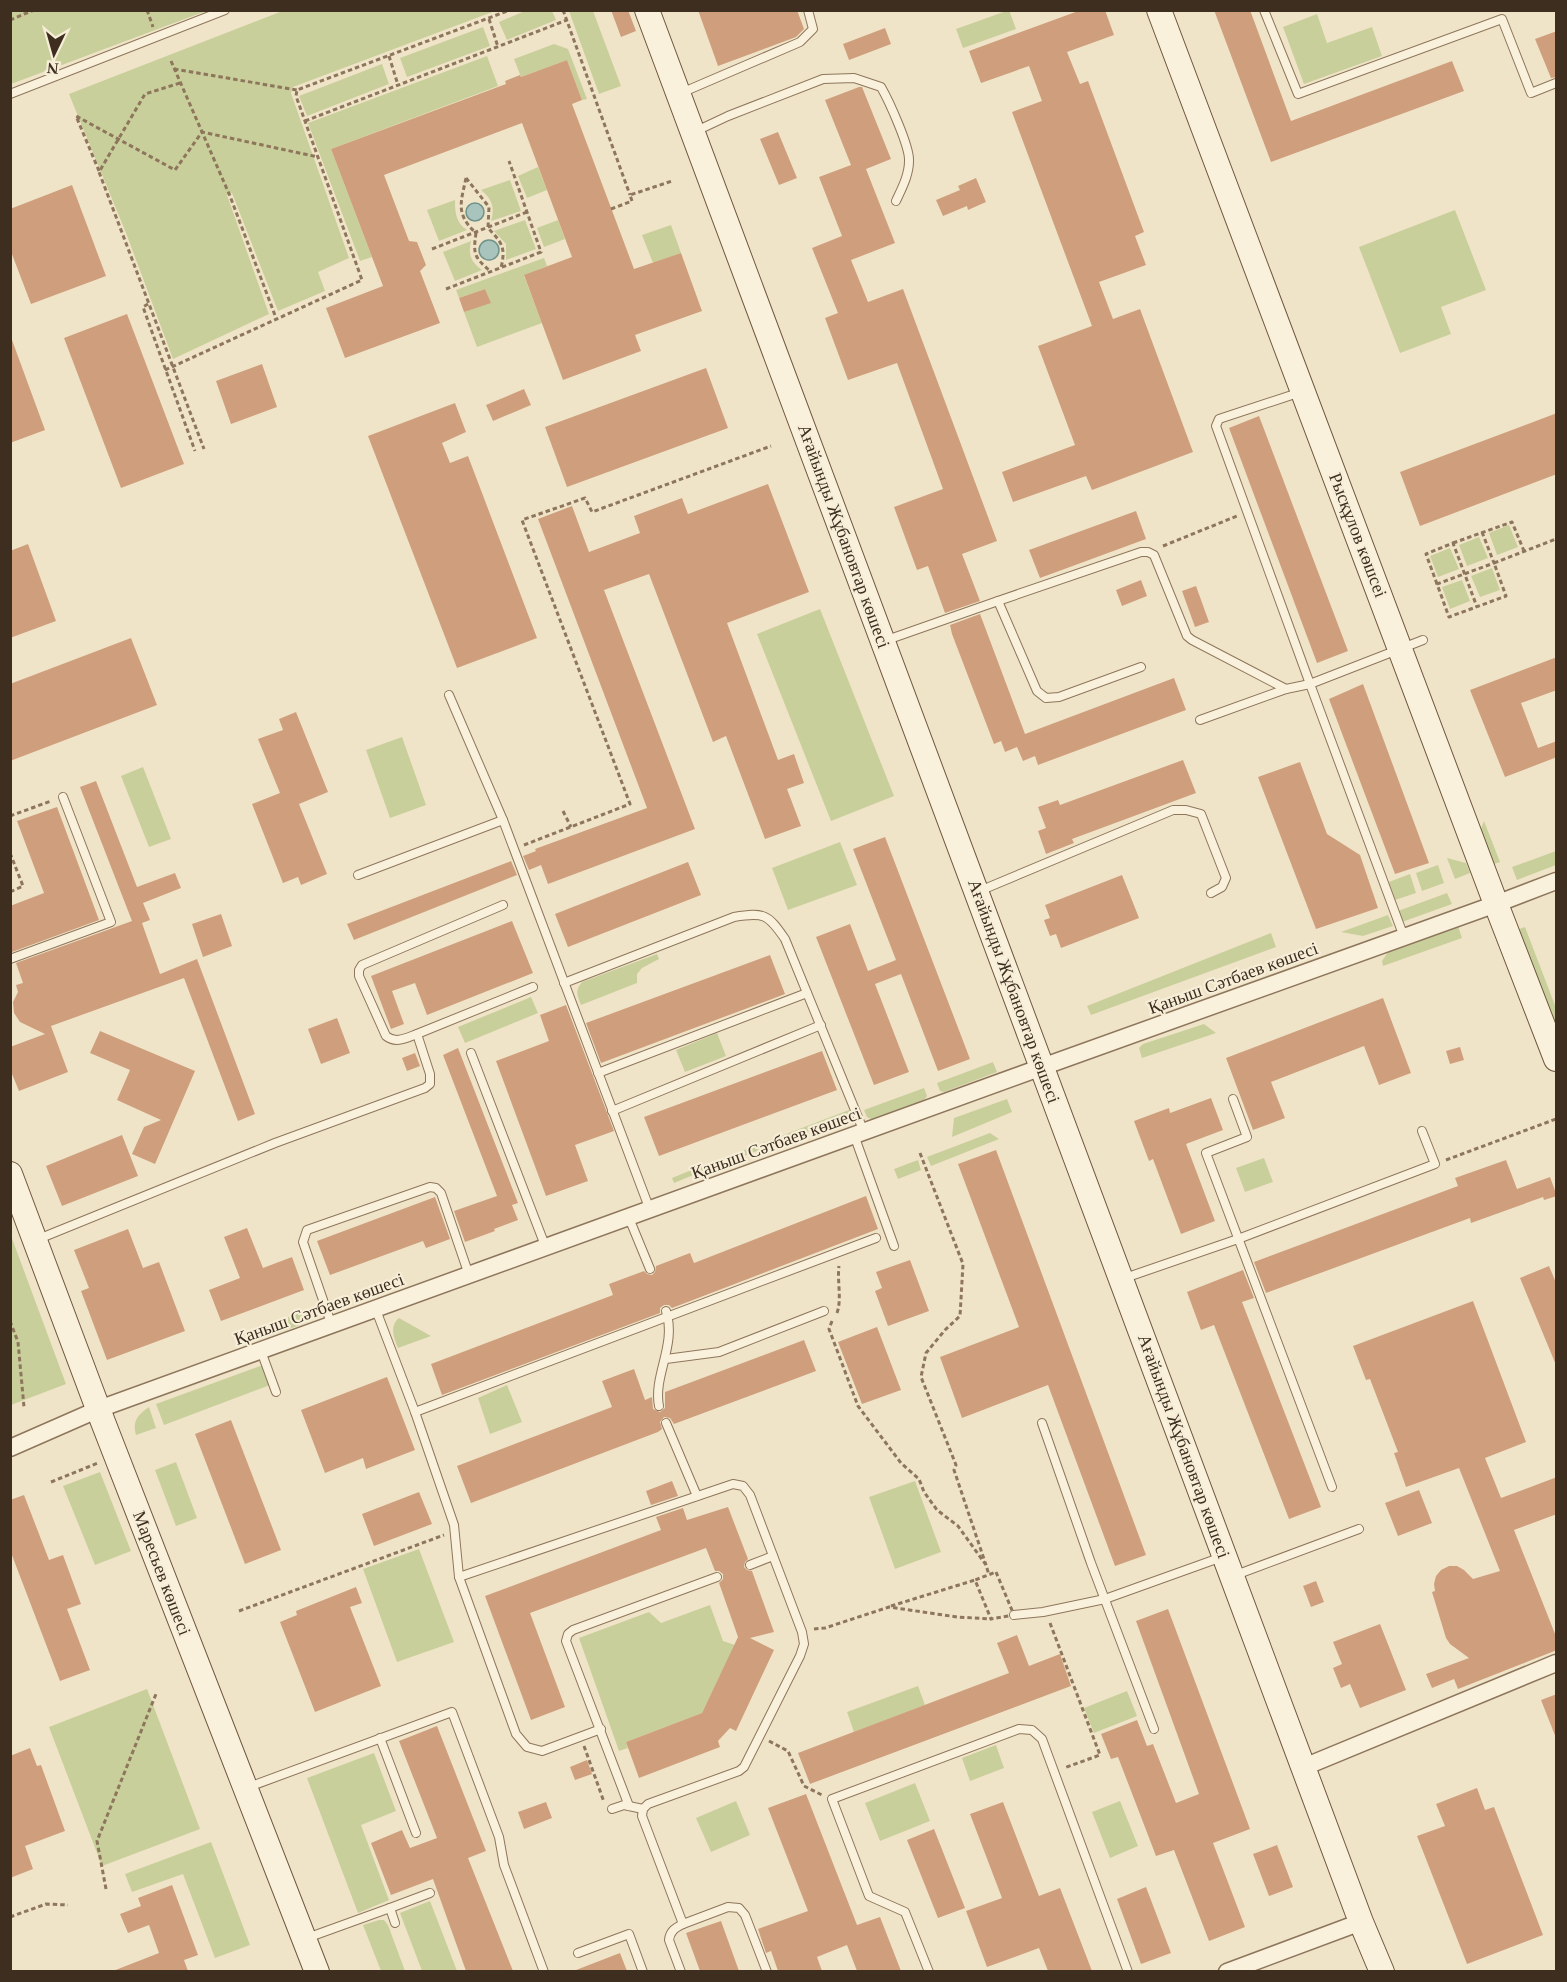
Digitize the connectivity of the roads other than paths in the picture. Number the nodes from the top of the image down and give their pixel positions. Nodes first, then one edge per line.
1 (225, 10) edge
2 (647, 10) edge
3 (808, 10) edge
4 (1159, 10) edge
5 (1264, 10) edge
6 (1557, 83) edge
7 (10, 94) edge
8 (678, 94) junction
9 (693, 132) junction
10 (896, 201) dead end
11 (1304, 391) junction
12 (998, 601) junction
13 (884, 642) junction
14 (1412, 644) junction
15 (1141, 667) dead end
16 (1310, 684) junction
17 (1286, 690) junction
18 (449, 695) dead end
19 (1200, 720) dead end
20 (63, 797) road end
21 (503, 820) junction
22 (358, 875) dead end
23 (1557, 881) edge
24 (977, 892) junction
25 (1211, 893) dead end
26 (1496, 904) junction
27 (503, 905) dead end
28 (1404, 937) junction
29 (10, 959) edge
30 (564, 983) junction
31 (533, 987) dead end
32 (807, 993) junction
33 (821, 1025) junction
34 (417, 1034) junction
35 (471, 1053) dead end
36 (1557, 1059) edge
37 (1042, 1066) junction
38 (598, 1073) junction
39 (1233, 1099) dead end
40 (612, 1111) junction
41 (1422, 1131) dead end
42 (859, 1133) junction
43 (10, 1174) edge
44 (650, 1210) junction
45 (630, 1218) junction
46 (876, 1238) dead end
47 (1238, 1239) junction
48 (35, 1240) junction
49 (894, 1246) dead end
50 (546, 1248) junction
51 (650, 1269) dead end
52 (470, 1276) junction
53 (1122, 1279) junction
54 (376, 1310) junction
55 (824, 1311) dead end
56 (667, 1314) junction
57 (332, 1326) junction
58 (261, 1351) junction
59 (666, 1359) junction
60 (276, 1392) dead end
61 (659, 1406) dead end
62 (99, 1409) junction
63 (415, 1412) junction
64 (666, 1423) dead end
65 (1042, 1423) dead end
66 (10, 1448) edge
67 (1332, 1487) dead end
68 (697, 1496) junction
69 (1359, 1529) dead end
70 (773, 1556) junction
71 (750, 1565) dead end
72 (1229, 1566) junction
73 (459, 1577) junction
74 (717, 1577) dead end
75 (1105, 1599) junction
76 (1014, 1615) road end
77 (1557, 1663) edge
78 (1154, 1729) dead end
79 (601, 1730) junction
80 (380, 1738) junction
81 (1304, 1767) junction
82 (246, 1788) junction
83 (628, 1806) junction
84 (612, 1809) road end
85 (643, 1809) junction
86 (416, 1833) dead end
87 (430, 1893) dead end
88 (390, 1908) junction
89 (1361, 1922) junction
90 (396, 1923) dead end
91 (683, 1924) junction
92 (305, 1939) junction
93 (578, 1953) dead end
94 (317, 1971) edge
95 (544, 1971) edge
96 (643, 1971) edge
97 (681, 1971) edge
98 (767, 1971) edge
99 (929, 1971) edge
100 (1128, 1971) edge
101 (1227, 1971) edge
102 (1382, 1971) edge

1 - 7 lane
2 - 8 street, Ағайынды Жұбановтар көшесі
3 - 8 lane
4 - 11 street, Рысқұлов көшсеі
5 - 6 lane
8 - 9 street, Ағайынды Жұбановтар көшесі
9 - 10 lane
9 - 13 street, Ағайынды Жұбановтар көшесі
11 - 14 street, Рысқұлов көшсеі
11 - 16 lane
12 - 13 lane
12 - 15 lane
12 - 17 lane
13 - 24 street, Ағайынды Жұбановтар көшесі
14 - 16 lane
14 - 26 street, Рысқұлов көшсеі
16 - 17 lane
16 - 28 lane
17 - 19 lane
18 - 21 lane
20 - 29 lane
21 - 22 lane
21 - 30 lane
23 - 26 street, Қаныш Сәтбаев көшесі
24 - 25 lane
24 - 37 street, Ағайынды Жұбановтар көшесі
26 - 28 street, Қаныш Сәтбаев көшесі
26 - 36 street, Рысқұлов көшсеі
27 - 34 lane
28 - 37 street, Қаныш Сәтбаев көшесі
30 - 32 lane
30 - 38 lane
31 - 34 lane
32 - 33 lane
32 - 38 lane
33 - 40 lane
33 - 42 lane
34 - 48 lane
35 - 50 lane
37 - 42 street, Қаныш Сәтбаев көшесі
37 - 53 street, Ағайынды Жұбановтар көшесі
38 - 40 lane
39 - 47 lane
40 - 44 lane
41 - 47 lane
42 - 44 street, Қаныш Сәтбаев көшесі
42 - 49 lane
43 - 48 street, Маресьев көшесі
44 - 45 street, Қаныш Сәтбаев көшесі
45 - 50 street, Қаныш Сәтбаев көшесі
45 - 51 lane
46 - 56 lane
47 - 53 lane
47 - 67 lane
48 - 62 street, Маресьев көшесі
50 - 52 street, Қаныш Сәтбаев көшесі
52 - 54 street, Қаныш Сәтбаев көшесі
52 - 57 lane
53 - 72 street, Ағайынды Жұбановтар көшесі
54 - 57 street, Қаныш Сәтбаев көшесі
54 - 63 lane
55 - 59 lane
56 - 59 lane
56 - 63 lane
57 - 58 street, Қаныш Сәтбаев көшесі
58 - 60 lane
58 - 62 street, Қаныш Сәтбаев көшесі
59 - 61 lane
62 - 66 street, Қаныш Сәтбаев көшесі
62 - 82 street, Маресьев көшесі
63 - 73 lane
64 - 68 lane
65 - 75 lane
68 - 70 lane
68 - 73 lane
69 - 72 lane
70 - 71 lane
70 - 85 lane
72 - 75 lane
72 - 81 street, Ағайынды Жұбановтар көшесі
73 - 79 lane
74 - 79 lane
75 - 76 lane
75 - 78 lane
77 - 81 street
79 - 83 lane
80 - 82 lane
80 - 86 lane
80 - 95 lane
81 - 89 street, Ағайынды Жұбановтар көшесі
82 - 92 street, Маресьев көшесі
83 - 84 lane
83 - 85 lane
85 - 91 lane
87 - 88 lane
88 - 90 lane
88 - 92 lane
89 - 101 street
89 - 102 street, Ағайынды Жұбановтар көшесі
91 - 97 lane
91 - 98 lane
92 - 94 street, Маресьев көшесі
93 - 96 lane
99 - 100 lane

